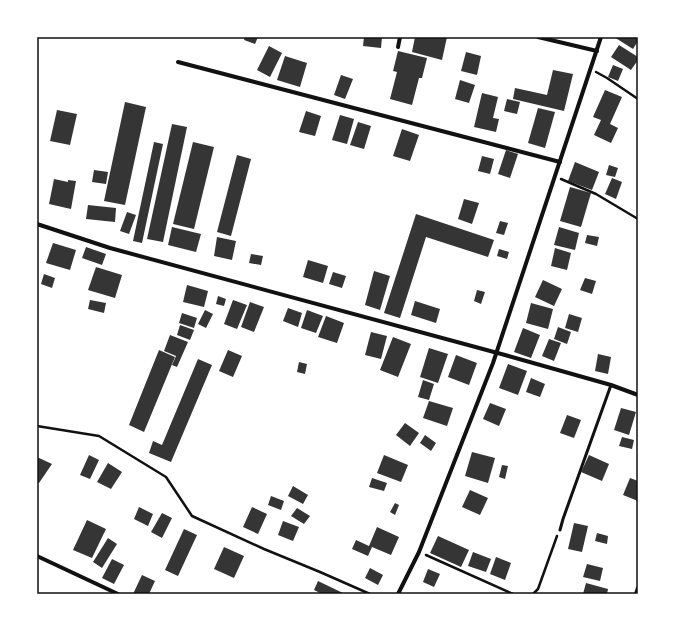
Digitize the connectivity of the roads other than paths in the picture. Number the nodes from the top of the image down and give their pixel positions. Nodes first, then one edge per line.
1 (400, 37) edge
2 (538, 37) edge
3 (601, 37) edge
4 (398, 47) dead end
5 (597, 51) junction
6 (178, 62) dead end
7 (560, 162) junction
8 (37, 224) edge
9 (496, 353) junction
10 (611, 386) junction
11 (638, 395) edge
12 (560, 530) road end
13 (37, 556) edge
14 (638, 588) edge
15 (118, 594) edge
16 (398, 594) edge
17 (636, 594) edge

1 - 4 street
2 - 5 street
3 - 5 street
5 - 7 street
6 - 7 street
7 - 9 street
8 - 9 street
9 - 10 street
9 - 16 street
10 - 11 street
10 - 12 lane
13 - 15 street
14 - 17 street

